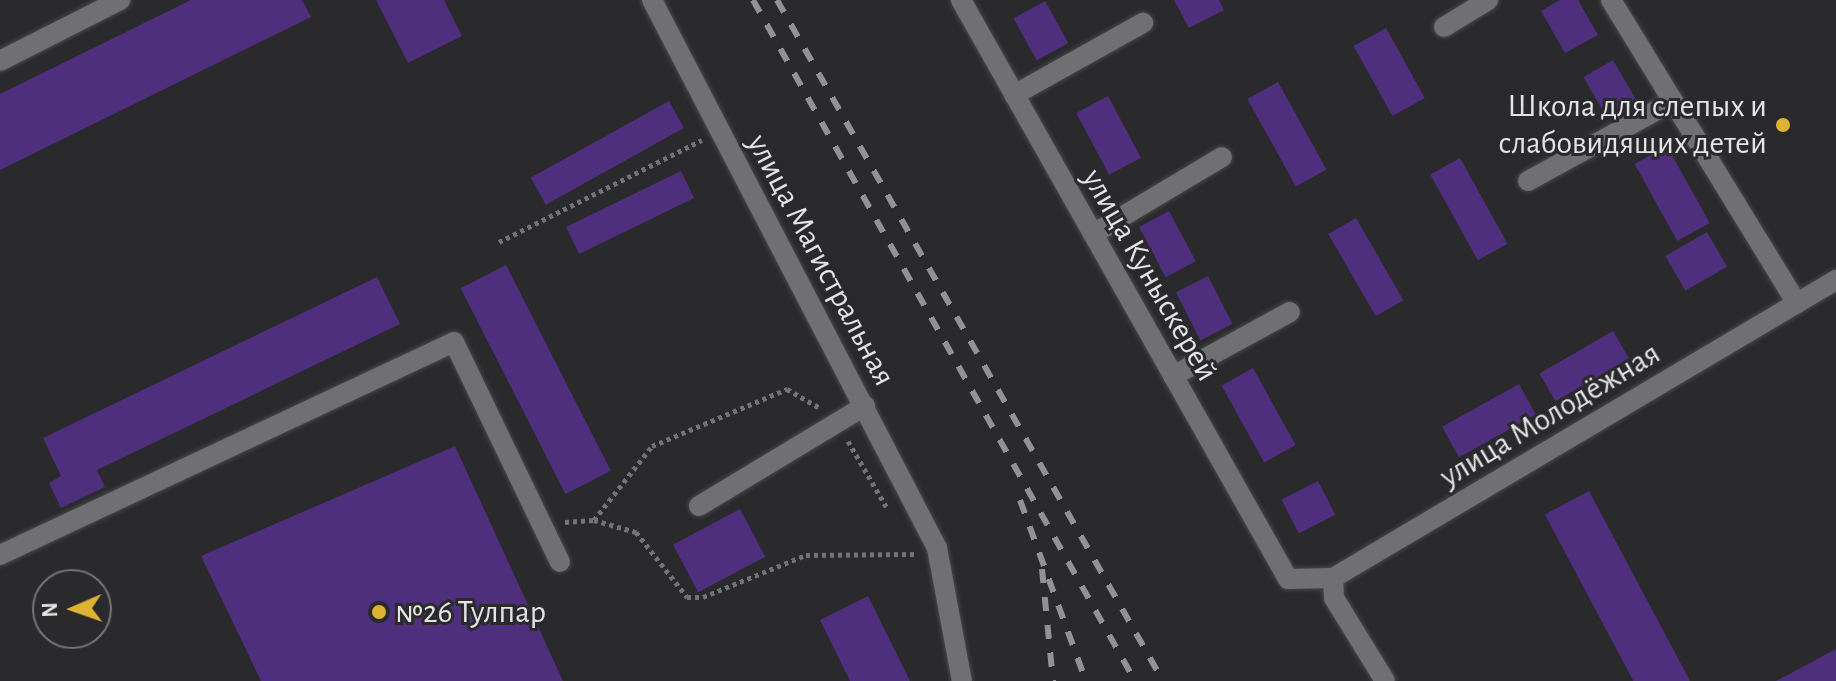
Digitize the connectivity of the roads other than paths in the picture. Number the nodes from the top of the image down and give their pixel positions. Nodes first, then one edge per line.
1 (120, 0) edge
2 (652, 0) edge
3 (961, 0) edge
4 (1488, 0) edge
5 (1611, 0) edge
6 (1143, 23) dead end
7 (1444, 27) dead end
8 (0, 61) edge
9 (1014, 95) junction
10 (1670, 103) junction
11 (1222, 157) dead end
12 (1528, 181) dead end
13 (1093, 234) junction
14 (1836, 280) edge
15 (1797, 304) junction
16 (1290, 312) dead end
17 (1173, 376) junction
18 (865, 406) junction
19 (699, 506) dead end
20 (0, 555) edge
21 (560, 562) dead end
22 (1333, 578) junction
23 (1288, 579) joint
24 (962, 681) edge
25 (1385, 681) edge

1 - 8 street
2 - 18 street, улица Магистральная
3 - 9 street, улица Куныскерей
4 - 7 street
5 - 10 street
6 - 9 street
9 - 13 street, улица Куныскерей
10 - 12 street
10 - 15 street
11 - 13 street
13 - 17 street, улица Куныскерей
14 - 15 street, улица Молодёжная
15 - 22 street, улица Молодёжная
16 - 17 street
17 - 23 street, улица Куныскерей
18 - 19 street
18 - 24 street, улица Магистральная
20 - 21 street
22 - 23 street, улица Молодёжная
22 - 25 street

